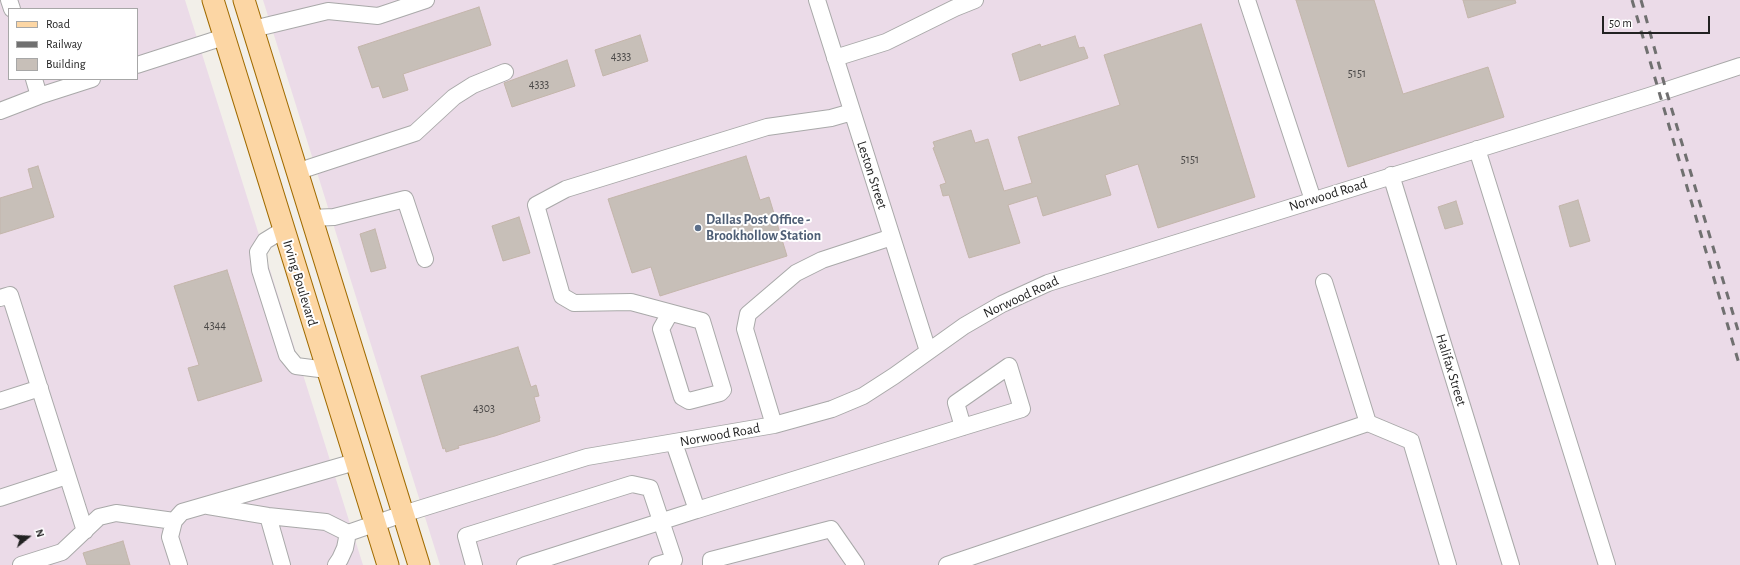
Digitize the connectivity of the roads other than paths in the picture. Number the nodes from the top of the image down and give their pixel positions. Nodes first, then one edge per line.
1 (213, 0) edge
2 (244, 0) edge
3 (426, 0) edge
4 (817, 0) edge
5 (975, 0) edge
6 (1247, 0) edge
7 (954, 4) edge
8 (253, 29) junction
9 (224, 37) junction
10 (835, 58) junction
11 (138, 65) edge
12 (1740, 66) edge
13 (506, 72) dead end
14 (34, 80) edge
15 (89, 80) edge
16 (40, 96) junction
17 (0, 110) edge
18 (852, 112) junction
19 (1477, 149) junction
20 (296, 172) junction
21 (1392, 175) junction
22 (268, 181) junction
23 (1313, 200) junction
24 (311, 218) junction
25 (283, 228) junction
26 (892, 237) junction
27 (424, 259) dead end
28 (1324, 282) dead end
29 (0, 298) edge
30 (670, 313) junction
31 (928, 351) junction
32 (327, 370) junction
33 (40, 388) junction
34 (0, 401) edge
35 (1368, 423) junction
36 (774, 425) junction
37 (963, 427) dead end
38 (674, 443) junction
39 (355, 462) junction
40 (67, 476) junction
41 (0, 498) edge
42 (202, 505) junction
43 (697, 510) junction
44 (403, 514) junction
45 (268, 516) junction
46 (174, 521) junction
47 (662, 522) junction
48 (375, 524) junction
49 (85, 531) junction
50 (348, 533) junction
51 (22, 565) edge
52 (179, 565) edge
53 (282, 565) edge
54 (336, 565) edge
55 (388, 565) edge
56 (419, 565) edge
57 (474, 565) edge
58 (525, 565) edge
59 (657, 565) edge
60 (711, 565) edge
61 (856, 565) edge
62 (947, 565) edge
63 (1448, 565) edge
64 (1510, 565) edge
65 (1607, 565) edge

1 - 9 main road, Irving Boulevard
2 - 8 main road, Irving Boulevard
3 - 8 street
4 - 10 street, Leston Street
5 - 7 street
6 - 23 street
7 - 10 street
8 - 9 main road
8 - 20 main road, Irving Boulevard
9 - 11 street
9 - 22 main road, Irving Boulevard
10 - 18 street, Leston Street
12 - 19 street, Norwood Road
13 - 20 street
14 - 16 street
15 - 16 street
16 - 17 street
18 - 26 street, Leston Street
18 - 30 street
19 - 21 street, Norwood Road
19 - 65 street
20 - 22 main road
20 - 24 main road, Irving Boulevard
21 - 23 street, Norwood Road
21 - 64 street, Halifax Street
22 - 25 main road, Irving Boulevard
23 - 31 street, Norwood Road
24 - 25 main road
24 - 27 street
24 - 44 main road, Irving Boulevard
25 - 32 main road, Irving Boulevard
25 - 32 street
26 - 31 street, Leston Street
26 - 36 street
28 - 35 street
29 - 33 street
30 - 30 street
31 - 36 street, Norwood Road
32 - 39 main road, Irving Boulevard
33 - 34 street
33 - 40 street
35 - 62 street
35 - 63 street
36 - 38 street, Norwood Road
37 - 43 street
38 - 43 street
38 - 44 street, Norwood Road
39 - 42 street
39 - 48 main road, Irving Boulevard
40 - 41 street
40 - 49 street
42 - 45 street
42 - 46 street
43 - 47 street
44 - 48 street, Norwood Road
44 - 56 main road, Irving Boulevard
45 - 50 street
45 - 53 street
46 - 49 street
46 - 52 street
47 - 57 street
47 - 58 street
47 - 59 street
48 - 50 street, Norwood Road
48 - 55 main road, Irving Boulevard
49 - 51 street
50 - 54 street
60 - 61 street

